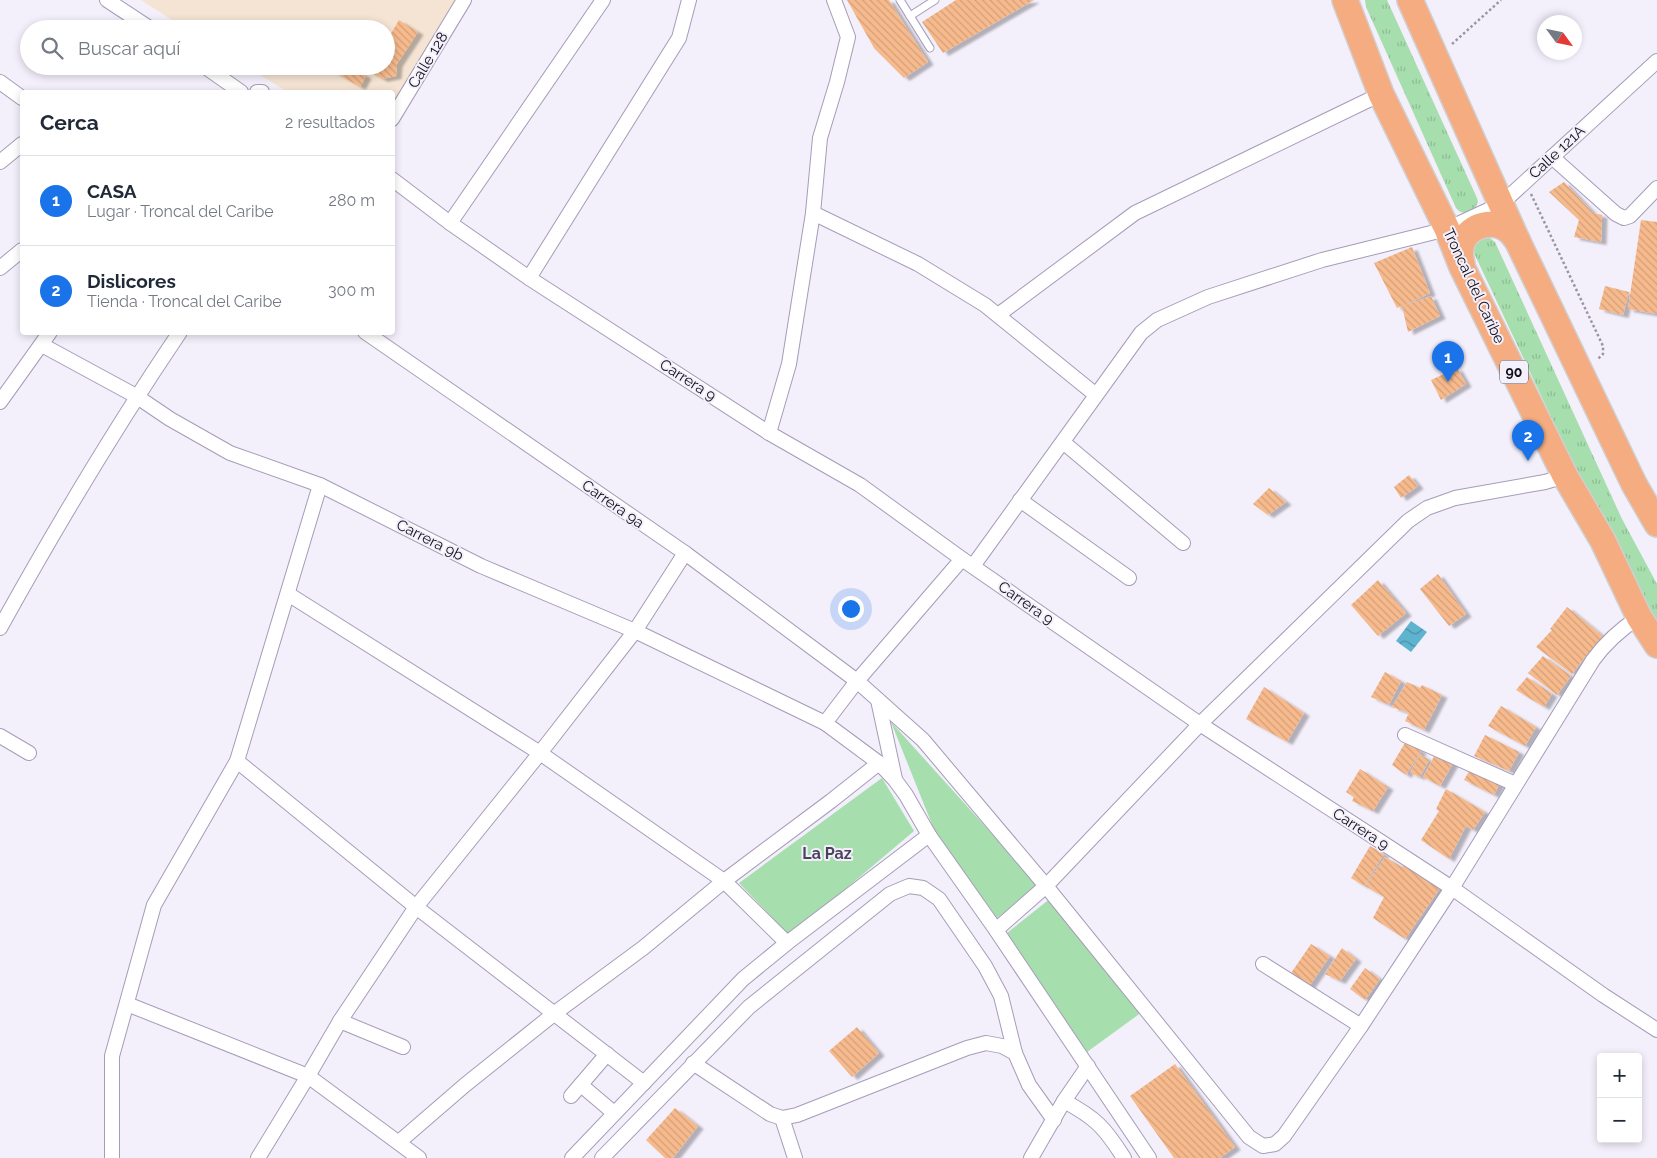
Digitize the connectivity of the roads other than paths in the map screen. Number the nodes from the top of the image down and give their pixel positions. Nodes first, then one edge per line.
1 (107, 0) edge
2 (464, 0) edge
3 (603, 0) edge
4 (688, 0) edge
5 (834, 0) edge
6 (900, 0) edge
7 (935, 0) edge
8 (1345, 0) edge
9 (1410, 0) edge
10 (910, 16) junction
11 (137, 20) edge
12 (930, 48) dead end
13 (1657, 61) edge
14 (217, 75) edge
15 (0, 82) edge
16 (238, 90) edge
17 (1381, 94) junction
18 (20, 97) edge
19 (395, 114) edge
20 (20, 146) edge
21 (1552, 157) junction
22 (0, 162) edge
23 (395, 181) edge
24 (1657, 188) edge
25 (1501, 204) junction
26 (813, 212) junction
27 (450, 223) junction
28 (1447, 229) junction
29 (1516, 240) junction
30 (20, 252) edge
31 (1462, 267) junction
32 (0, 268) edge
33 (529, 278) junction
34 (998, 314) junction
35 (48, 335) edge
36 (178, 335) edge
37 (369, 335) edge
38 (42, 344) junction
39 (1096, 395) junction
40 (136, 396) junction
41 (0, 402) edge
42 (769, 433) junction
43 (1063, 442) junction
44 (1565, 476) junction
45 (320, 485) junction
46 (1020, 500) junction
47 (1657, 524) edge
48 (1183, 542) dead end
49 (685, 553) junction
50 (967, 562) junction
51 (1129, 578) dead end
52 (288, 594) junction
53 (1640, 617) junction
54 (0, 628) edge
55 (635, 630) junction
56 (1657, 645) edge
57 (857, 681) junction
58 (878, 699) junction
59 (825, 723) junction
60 (1200, 724) junction
61 (0, 736) edge
62 (1405, 736) dead end
63 (28, 753) dead end
64 (540, 753) junction
65 (237, 761) junction
66 (879, 763) junction
67 (895, 780) junction
68 (1516, 784) junction
69 (929, 835) junction
70 (724, 881) junction
71 (1046, 886) junction
72 (1452, 888) junction
73 (416, 907) junction
74 (996, 930) junction
75 (787, 943) junction
76 (1263, 964) dead end
77 (127, 1004) junction
78 (555, 1013) junction
79 (340, 1020) junction
80 (1362, 1026) junction
81 (1657, 1030) edge
82 (402, 1047) dead end
83 (1014, 1053) junction
84 (607, 1054) junction
85 (693, 1063) junction
86 (1088, 1066) junction
87 (308, 1076) junction
88 (644, 1083) junction
89 (581, 1085) junction
90 (571, 1096) dead end
91 (1064, 1101) junction
92 (614, 1113) junction
93 (782, 1118) junction
94 (1054, 1120) junction
95 (399, 1142) junction
96 (112, 1158) edge
97 (258, 1158) edge
98 (419, 1158) edge
99 (572, 1158) edge
100 (602, 1158) edge
101 (795, 1158) edge
102 (1031, 1158) edge
103 (1124, 1158) edge
104 (1149, 1158) edge

1 - 11 street
2 - 19 street, Calle 128
3 - 27 street
4 - 33 street
5 - 26 street
6 - 10 lane
7 - 10 lane
8 - 17 highway, Troncal del Caribe / 90
9 - 25 highway
10 - 12 lane
13 - 21 street, Calle 121A
14 - 16 street
15 - 18 street
17 - 28 highway, Troncal del Caribe / 90
17 - 34 street
20 - 22 street
21 - 24 street
21 - 25 street, Calle 121A
23 - 27 street, Carrera 9
25 - 28 street, Calle 121A
25 - 29 highway
26 - 34 street
26 - 42 street
27 - 33 street, Carrera 9
28 - 31 highway, Troncal del Caribe / 90
28 - 39 street, Calle 121A
29 - 31 highway
29 - 47 highway
30 - 32 street
31 - 44 highway, Troncal del Caribe / 90
33 - 42 street, Carrera 9
34 - 39 street
35 - 38 street
36 - 40 street
37 - 49 street, Carrera 9a
38 - 40 street, Carrera 9b
38 - 41 street
39 - 43 street, Calle 121A
40 - 45 street, Carrera 9b
40 - 54 street
42 - 50 street, Carrera 9
43 - 46 street, Calle 121A
43 - 48 street
44 - 53 highway, Troncal del Caribe / 90
44 - 60 street
45 - 52 street
45 - 55 street, Carrera 9b
46 - 50 street, Calle 121A
46 - 51 street
49 - 55 street
49 - 57 street, Carrera 9a
50 - 57 street, Calle 121A
50 - 60 street, Carrera 9
52 - 64 street
52 - 65 street
53 - 56 highway, Troncal del Caribe / 90
53 - 68 street
55 - 59 street, Carrera 9b
55 - 64 street
57 - 58 street, Carrera 9a
57 - 59 street, Calle 121A
58 - 67 street
58 - 71 street, Carrera 9a
59 - 66 street, Carrera 9b
60 - 71 street
60 - 72 street, Carrera 9
61 - 63 street
62 - 68 street
64 - 70 street
64 - 73 street
65 - 73 street
65 - 77 street
66 - 67 street, Carrera 9b
66 - 70 street
67 - 69 street, Carrera 9b
68 - 72 street
69 - 74 street, Carrera 9b
69 - 75 street
70 - 75 street
70 - 78 street
71 - 74 street
71 - 80 street, Carrera 9a
72 - 80 street
72 - 81 street, Carrera 9
73 - 78 street
73 - 79 street
74 - 86 street, Carrera 9b
75 - 88 street
76 - 80 street
77 - 87 street
77 - 96 street
78 - 84 street
78 - 95 street
79 - 82 street
79 - 87 street
83 - 85 street
83 - 93 street
83 - 94 street
84 - 88 street
84 - 89 street
85 - 93 street
85 - 100 street
86 - 91 street
86 - 104 street, Carrera 9b
87 - 95 street
87 - 97 street
88 - 92 street
89 - 90 street
89 - 92 street
91 - 94 street
91 - 103 street
92 - 99 street
93 - 101 street
94 - 102 street
95 - 98 street

